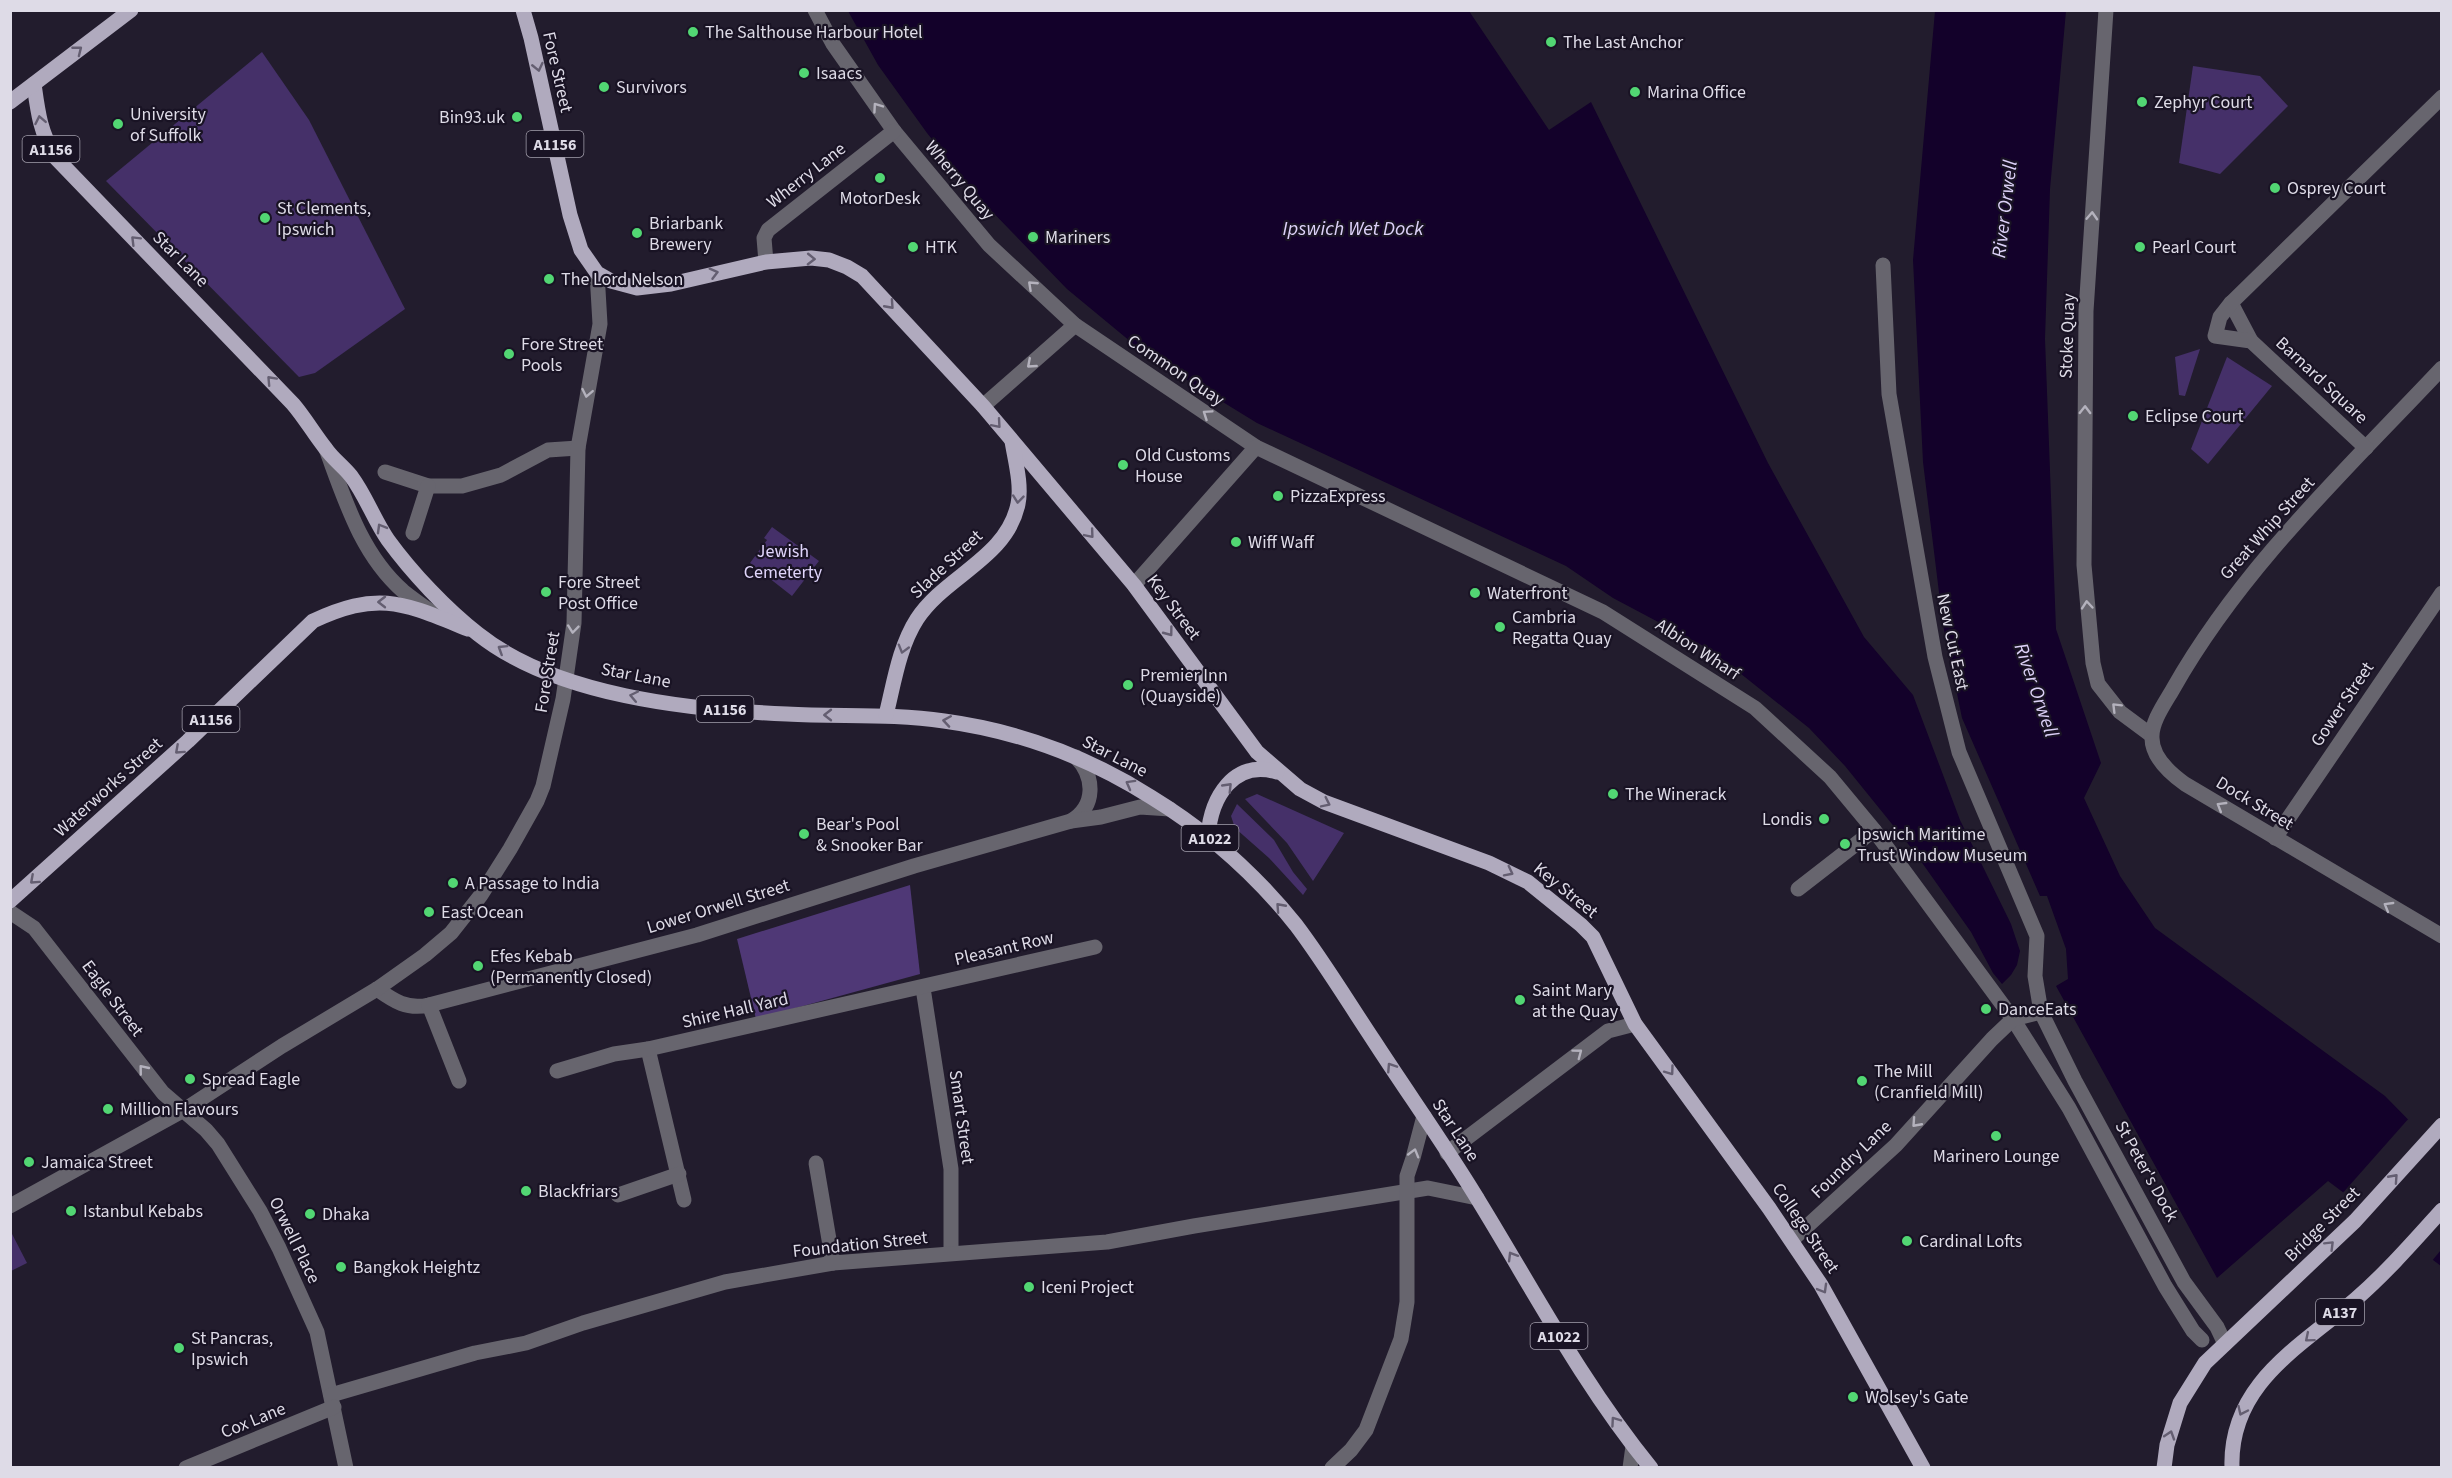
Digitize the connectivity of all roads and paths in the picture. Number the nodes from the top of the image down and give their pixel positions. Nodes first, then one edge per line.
1 (130, 10) edge
2 (523, 10) edge
3 (815, 10) edge
4 (2106, 10) edge
5 (34, 84) junction
6 (2442, 98) edge
7 (10, 102) edge
8 (894, 131) junction
9 (766, 262) junction
10 (1883, 264) dead end
11 (597, 273) junction
12 (2231, 303) junction
13 (1075, 325) junction
14 (2251, 341) junction
15 (2442, 368) edge
16 (982, 406) junction
17 (1012, 441) junction
18 (1256, 447) junction
19 (578, 448) junction
20 (2366, 448) junction
21 (326, 450) junction
22 (385, 472) dead end
23 (428, 486) junction
24 (413, 533) dead end
25 (1134, 585) junction
26 (2442, 593) edge
27 (438, 617) junction
28 (477, 633) junction
29 (2093, 663) joint
30 (567, 680) junction
31 (886, 715) junction
32 (2151, 735) junction
33 (1076, 757) junction
34 (1277, 772) junction
35 (1170, 809) junction
36 (1071, 821) junction
37 (1874, 830) junction
38 (1208, 836) junction
39 (2275, 838) junction
40 (1798, 889) dead end
41 (10, 901) edge
42 (10, 912) edge
43 (2442, 936) edge
44 (1095, 947) dead end
45 (923, 988) junction
46 (377, 989) junction
47 (429, 1005) junction
48 (2041, 1012) junction
49 (2013, 1019) junction
50 (1635, 1024) junction
51 (648, 1049) junction
52 (557, 1071) dead end
53 (459, 1081) dead end
54 (184, 1110) junction
55 (1424, 1116) junction
56 (2439, 1128) edge
57 (1448, 1153) junction
58 (816, 1163) dead end
59 (679, 1174) junction
60 (1406, 1191) junction
61 (618, 1195) dead end
62 (1477, 1198) junction
63 (684, 1200) dead end
64 (10, 1206) edge
65 (2442, 1210) edge
66 (1792, 1240) junction
67 (951, 1253) junction
68 (833, 1263) junction
69 (2202, 1340) dead end
70 (2225, 1344) junction
71 (332, 1401) junction
72 (1633, 1446) junction
73 (186, 1467) edge
74 (346, 1467) edge
75 (1332, 1467) edge
76 (1630, 1467) edge
77 (1651, 1467) edge
78 (1923, 1467) edge
79 (2164, 1467) edge
80 (2232, 1467) edge

5 -> 1 main road
2 -> 11 main road, Fore Street / A1156
8 -> 3 street, Wherry Quay
29 -> 4 street, Stoke Quay
5 - 7 main road
21 -> 5 main road, Star Lane / A1156
6 - 12 street
8 - 9 street, Wherry Lane
13 -> 8 street, Wherry Quay
11 -> 9 main road
9 -> 16 main road, Key Street
10 - 48 street, New Cut East
11 -> 19 street, Fore Street
12 - 14 street
12 - 14 street, Barnard Square
13 -> 16 street
18 -> 13 street, Common Quay
14 - 20 street, Barnard Square
15 - 20 street, Great Whip Street
16 -> 17 main road, Key Street
17 -> 25 main road, Key Street
17 -> 31 main road, Slade Street
18 - 25 street
18 - 37 street, Albion Wharf
19 - 23 street
19 -> 30 street, Fore Street
20 - 32 street, Great Whip Street
21 - 27 street, Star Lane
28 -> 21 main road, Star Lane / A1156
22 - 23 street
23 - 24 street
25 -> 34 main road, Key Street
26 - 39 street, Gower Street
27 - 28 main road, Waterworks Street / A1156
27 -> 41 main road, Waterworks Street / A1156
30 -> 28 main road, Star Lane / A1156
32 -> 29 street, Dock Street
31 -> 30 main road, Star Lane / A1156
30 - 46 street, Fore Street
33 -> 31 main road, Star Lane / A1022
39 -> 32 street, Dock Street
35 -> 33 main road, Star Lane / A1022
33 - 36 street
38 -> 34 main road, A1022
34 -> 50 main road, Key Street
35 - 36 street, Lower Orwell Street
35 - 38 main road, Star Lane / A1022
36 - 47 street, Lower Orwell Street
37 - 40 street
37 - 49 street, Albion Wharf
55 -> 38 main road, Star Lane / A1022
43 -> 39 street, Dock Street
54 -> 42 street, Eagle Street
44 - 45 street, Pleasant Row
45 - 51 street, Shire Hall Yard
45 - 67 street, Smart Street
46 - 47 street, Lower Orwell Street
46 - 54 street, Fore Street
47 - 53 street
48 - 49 street, Foundry Lane
48 - 70 street, St Peter's Dock
49 -> 66 street, Foundry Lane
49 - 69 street, Albion Wharf
57 -> 50 street
50 -> 66 main road, College Street
51 - 52 street, Shire Hall Yard
51 - 59 street
54 - 64 street, Fore Street
54 - 71 street, Orwell Place
55 - 57 main road, Star Lane / A1022
60 -> 55 street
70 -> 56 main road, Bridge Street
57 - 62 main road, Star Lane / A1022
58 - 68 street
59 - 61 street
59 - 63 street
60 - 62 street, Foundation Street
60 - 67 street, Foundation Street
60 - 75 street
72 -> 62 main road, Star Lane / A1022
65 -> 80 main road, A137
66 -> 78 main road, College Street
67 - 68 street, Foundation Street
68 - 71 street, Foundation Street
79 -> 70 main road, Bridge Street
71 - 73 street, Cox Lane
71 - 74 street, Orwell Place
72 - 76 street
72 - 77 main road, Star Lane / A1022

